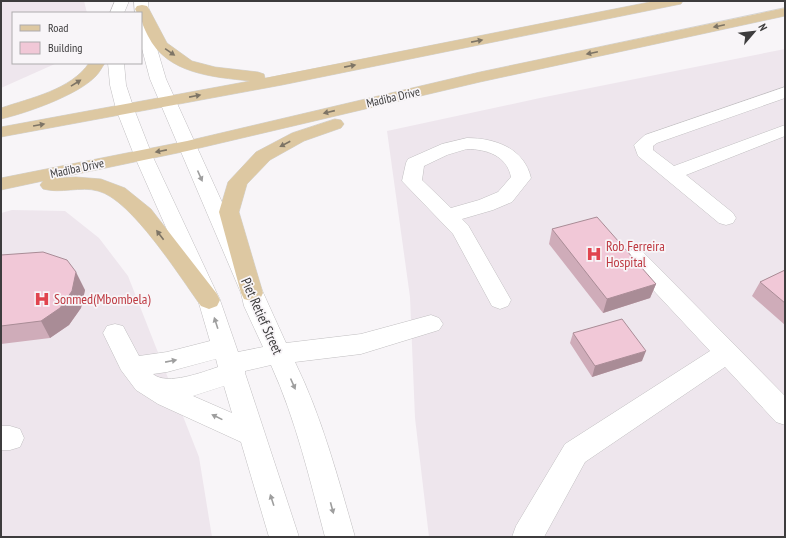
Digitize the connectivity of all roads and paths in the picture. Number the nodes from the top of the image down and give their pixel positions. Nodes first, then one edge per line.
1 (122, 1) edge
2 (676, 1) edge
3 (141, 5) edge
4 (117, 12) edge
5 (785, 12) edge
6 (142, 15) edge
7 (96, 64) edge
8 (116, 64) edge
9 (480, 77) junction
10 (282, 80) junction
11 (785, 92) edge
12 (168, 101) junction
13 (125, 109) junction
14 (1, 114) edge
15 (785, 130) edge
16 (1, 132) edge
17 (187, 146) junction
18 (143, 155) junction
19 (671, 174) junction
20 (1, 184) edge
21 (1, 188) edge
22 (447, 216) junction
23 (726, 218) dead end
24 (635, 257) dead end
25 (252, 293) junction
26 (209, 300) junction
27 (500, 300) dead end
28 (431, 324) dead end
29 (116, 334) dead end
30 (727, 353) junction
31 (279, 354) junction
32 (229, 361) junction
33 (133, 367) junction
34 (151, 386) junction
35 (785, 414) edge
36 (252, 434) junction
37 (284, 537) edge
38 (340, 537) edge
39 (527, 537) edge

1 - 4 street
10 -> 2 main road
3 -> 10 main road
5 -> 9 main road, Madiba Drive
6 - 12 street, Piet Retief Street
14 -> 7 main road
8 - 13 street
9 -> 17 main road, Madiba Drive
9 -> 25 main road
12 -> 10 main road
11 - 19 street
12 - 13 main road
12 - 17 street, Piet Retief Street
16 -> 13 main road
13 - 18 street
15 - 19 street
17 -> 18 main road, Madiba Drive
17 -> 25 street, Piet Retief Street
18 - 20 main road, Madiba Drive
18 - 26 street
19 - 23 street
26 -> 21 main road
22 - 22 street
22 - 27 street
24 - 30 street
25 - 31 street, Piet Retief Street
32 -> 26 street
28 - 31 street
29 - 33 street
30 - 35 street
30 - 39 street
31 - 32 street
31 -> 38 street, Piet Retief Street
33 -> 32 street
32 - 34 street
32 - 36 street
33 - 34 street
36 -> 34 street
37 -> 36 street

